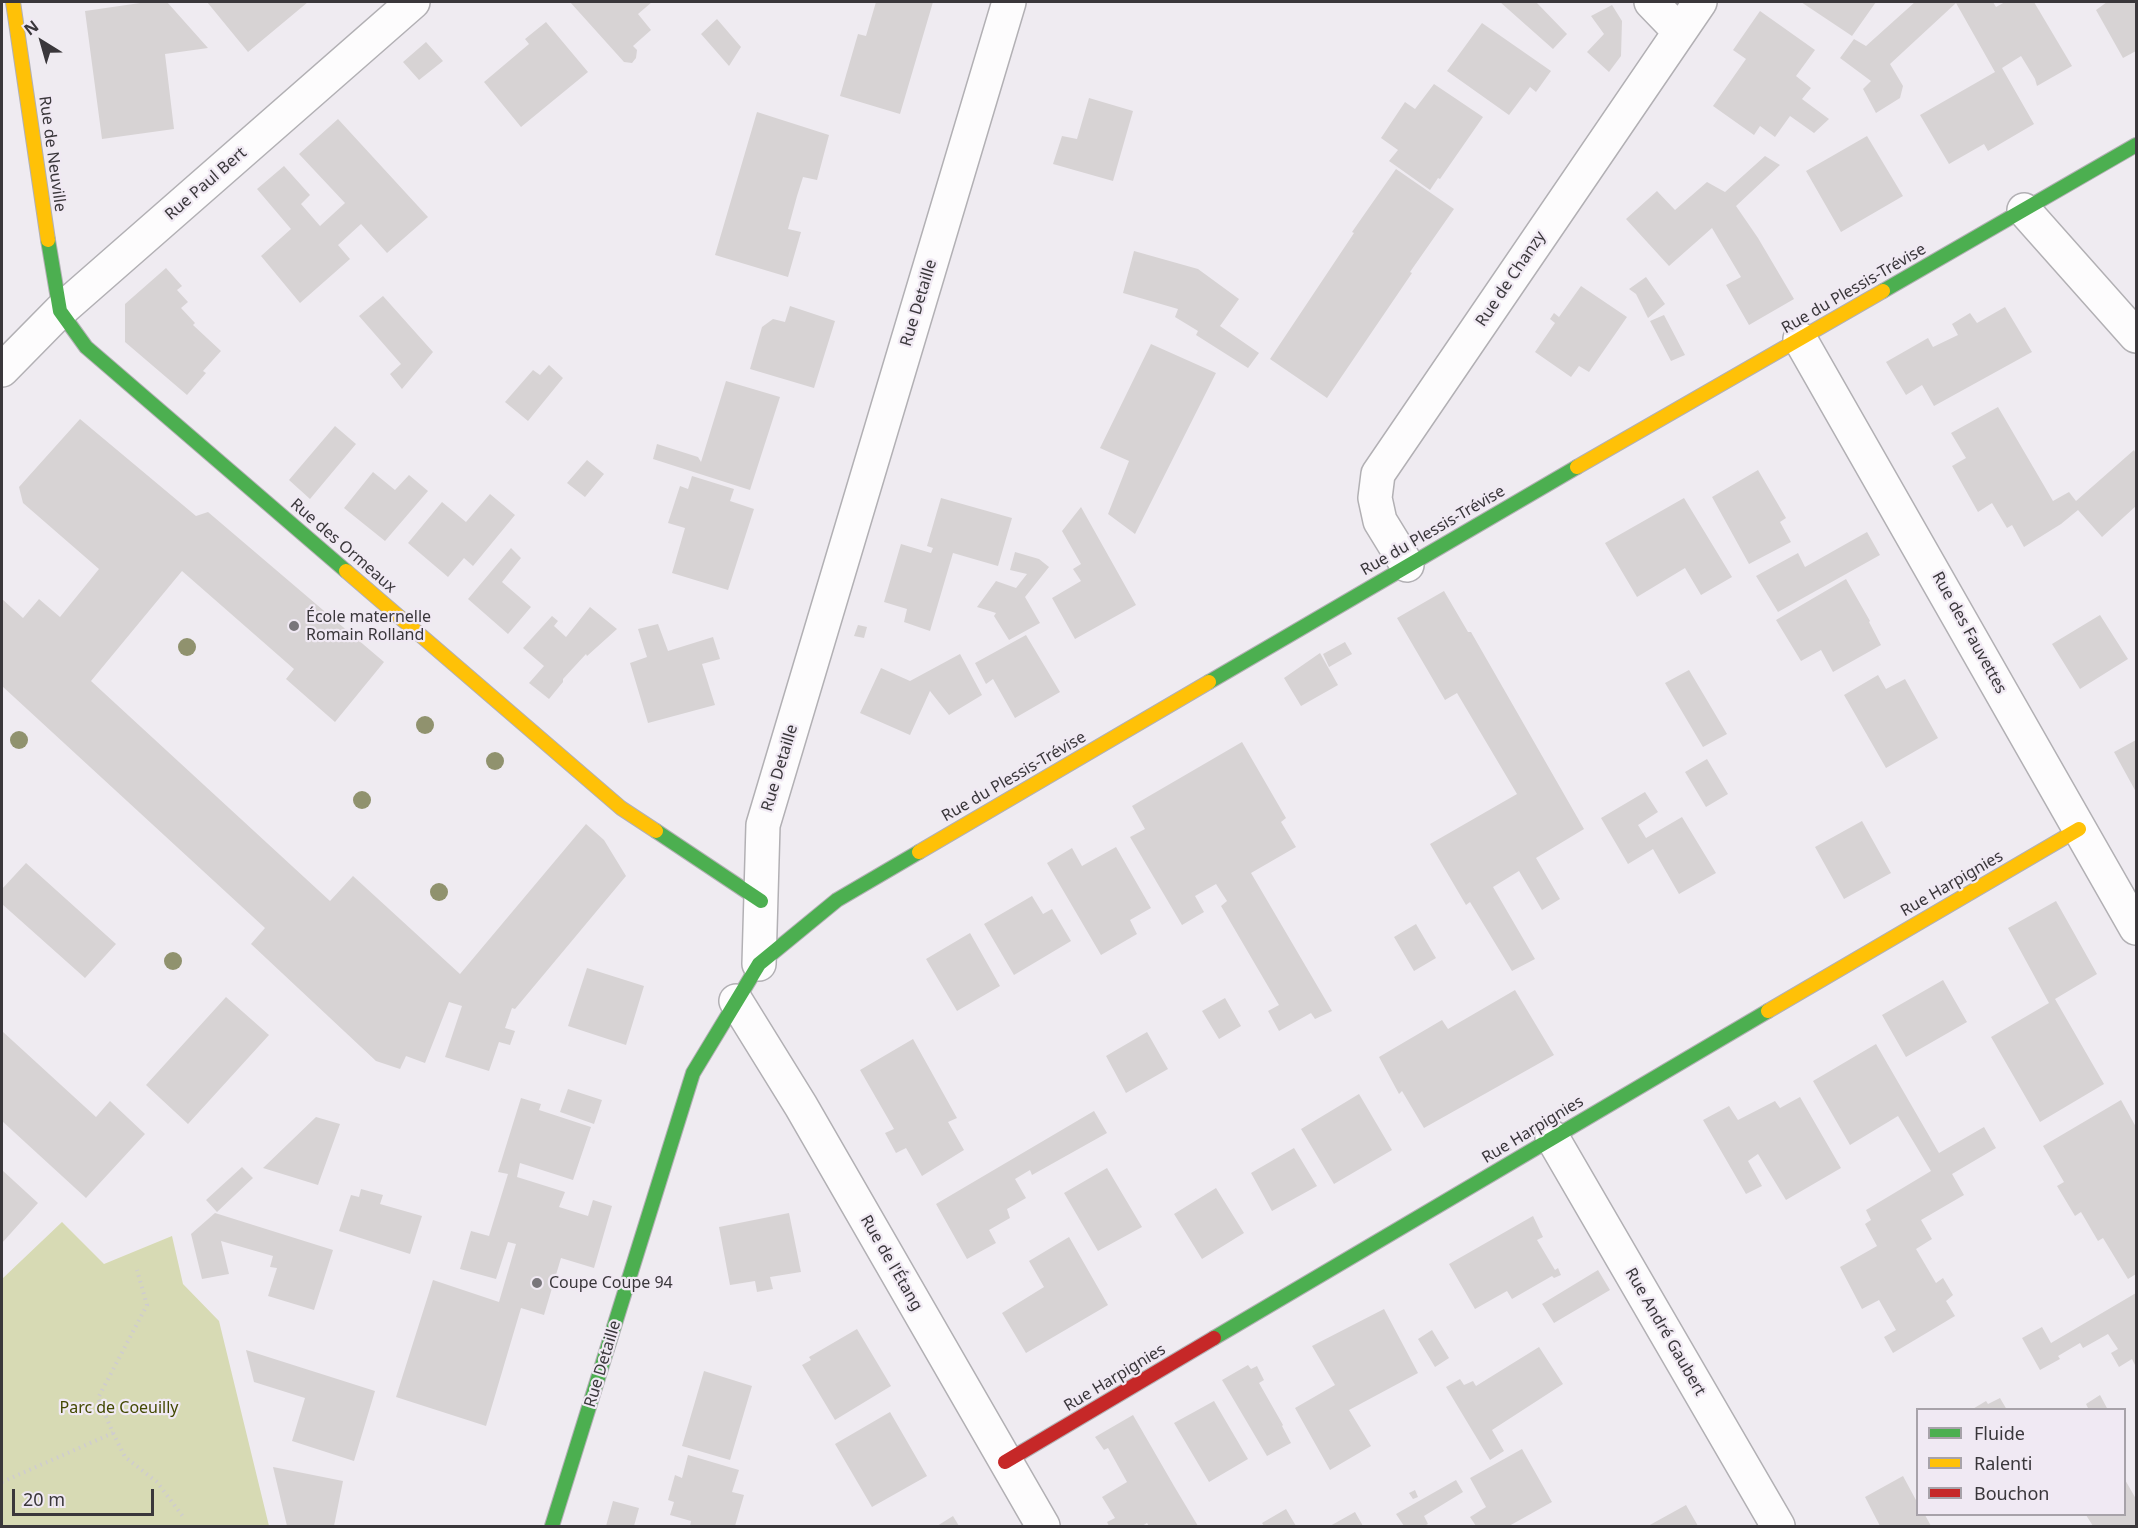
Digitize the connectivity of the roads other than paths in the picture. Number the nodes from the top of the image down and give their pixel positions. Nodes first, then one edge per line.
1 (12, 2) edge
2 (413, 2) edge
3 (1010, 2) edge
4 (1651, 2) edge
5 (1700, 2) edge
6 (1679, 31) junction
7 (2136, 146) edge
8 (2024, 210) junction
9 (60, 311) junction
10 (2136, 336) edge
11 (1800, 339) junction
12 (2, 370) edge
13 (1407, 565) junction
14 (2079, 829) junction
15 (761, 901) junction
16 (2136, 928) edge
17 (759, 964) junction
18 (736, 1001) junction
19 (1552, 1137) junction
20 (1005, 1462) junction
21 (552, 1527) edge
22 (1043, 1527) edge
23 (1778, 1527) edge

1 - 9 street, Rue de Neuville
2 - 9 street, Rue Paul Bert
3 - 15 street, Rue Detaille
4 - 6 street
5 - 6 street, Rue de Chanzy
6 - 13 street, Rue de Chanzy
7 - 8 street, Rue du Plessis-Trévise
8 - 10 street
8 - 11 street, Rue du Plessis-Trévise
9 - 12 street, Rue Paul Bert
9 - 15 street, Rue des Ormeaux
11 - 13 street, Rue du Plessis-Trévise
11 - 14 street, Rue des Fauvettes
13 - 17 street, Rue du Plessis-Trévise
14 - 16 street, Rue des Fauvettes
14 - 19 street, Rue Harpignies
15 - 17 street, Rue Detaille
17 - 18 street, Rue Detaille
18 - 20 street, Rue de l'Étang
18 - 21 street, Rue Detaille
19 - 20 street, Rue Harpignies
19 - 23 street, Rue André Gaubert
20 - 22 street, Rue de l'Étang

